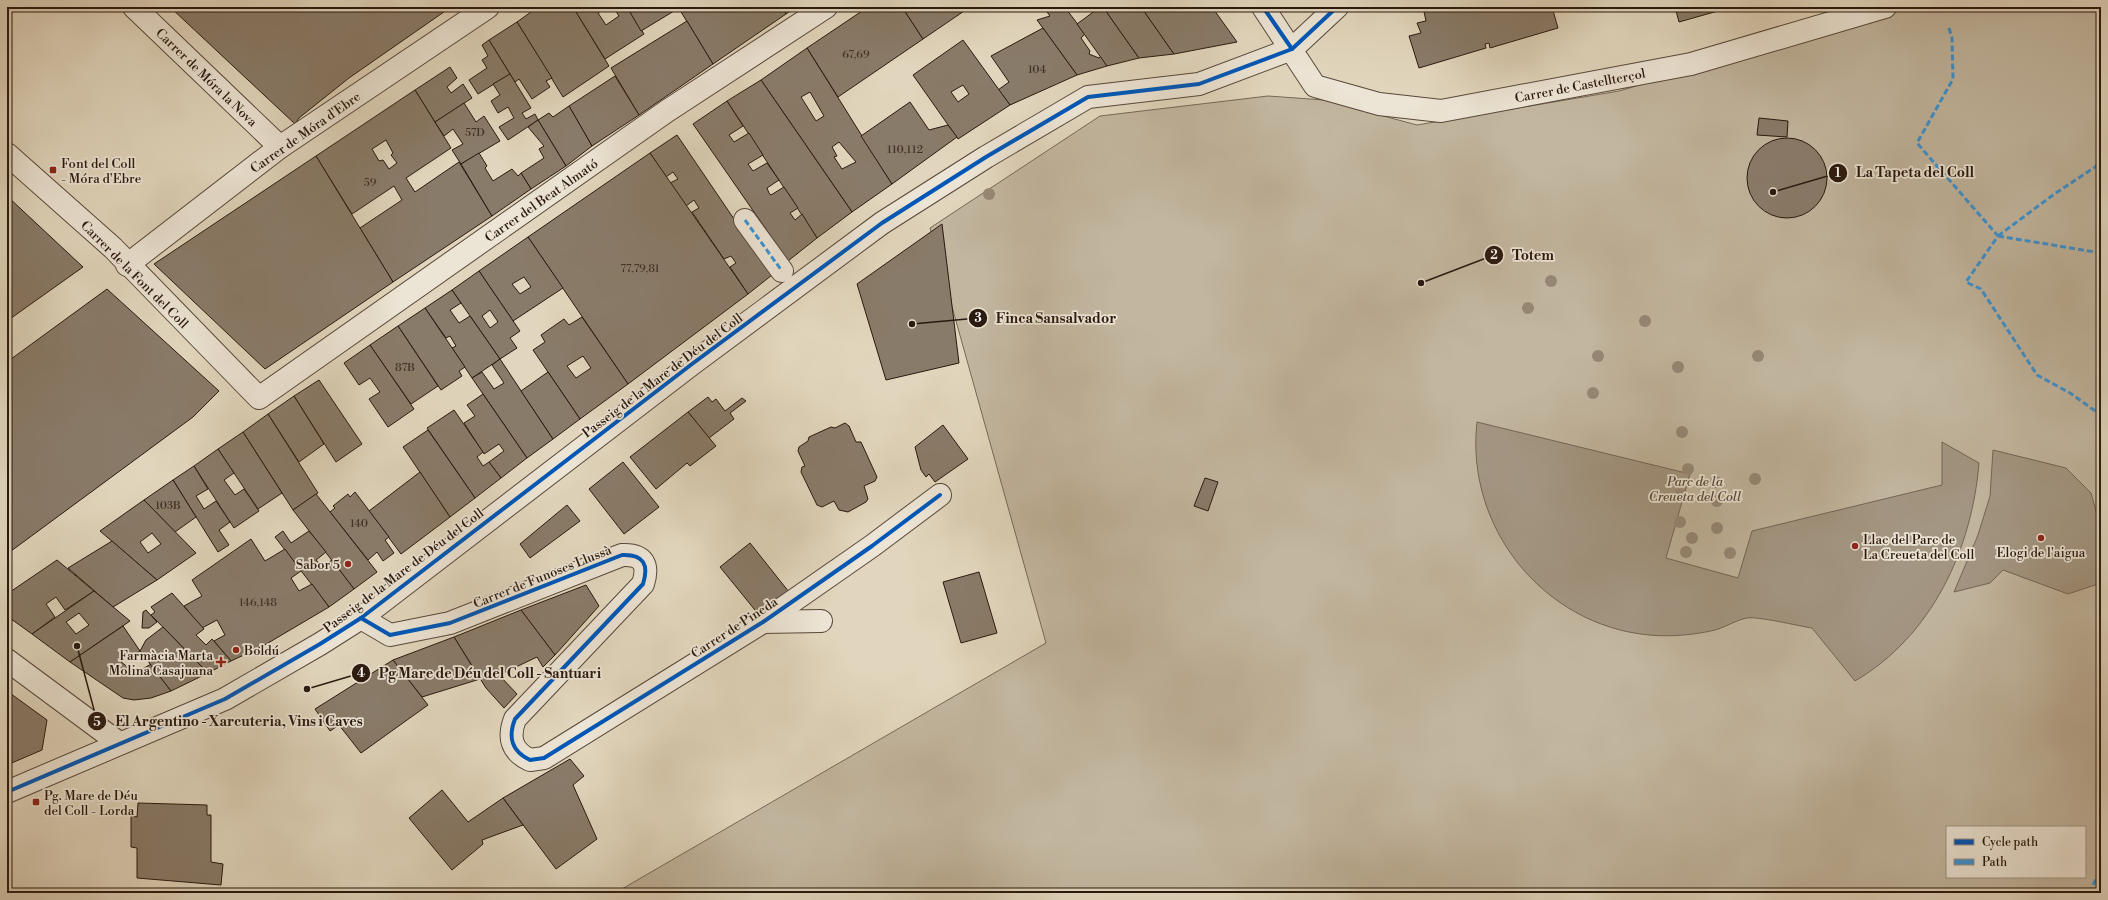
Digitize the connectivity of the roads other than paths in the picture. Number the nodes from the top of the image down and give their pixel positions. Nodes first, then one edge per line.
1 (134, 7) edge
2 (488, 7) edge
3 (826, 7) edge
4 (1263, 7) edge
5 (1337, 7) edge
6 (1884, 7) edge
7 (1292, 49) junction
8 (280, 147) junction
9 (7, 154) edge
10 (745, 220) dead end
11 (127, 265) junction
12 (782, 272) dead end
13 (259, 398) joint
14 (940, 495) dead end
15 (361, 618) junction
16 (763, 622) junction
17 (821, 622) dead end
18 (7, 660) edge
19 (119, 744) junction
20 (530, 760) joint
21 (7, 792) edge

1 - 8 street, Carrer de Móra la Nova
2 - 8 street, Carrer de Móra d'Ebre
3 - 13 street, Carrer del Beat Almató
4 - 7 street, Carrer de Castellterçol
5 - 7 street, Passeig de la Mare de Déu del Coll
6 - 7 street, Carrer de Castellterçol
7 - 15 street, Passeig de la Mare de Déu del Coll
8 - 11 street, Carrer de Móra d'Ebre
9 - 11 street, Carrer de la Font del Coll
10 - 12 street
11 - 13 street, Carrer de la Font del Coll
14 - 16 street, Carrer de Pineda
15 - 19 street, Passeig de la Mare de Déu del Coll
15 - 20 street, Carrer de Funoses Llussà
16 - 17 street
16 - 20 street, Carrer de Pineda
18 - 19 street
19 - 21 street, Passeig de la Mare de Déu del Coll

